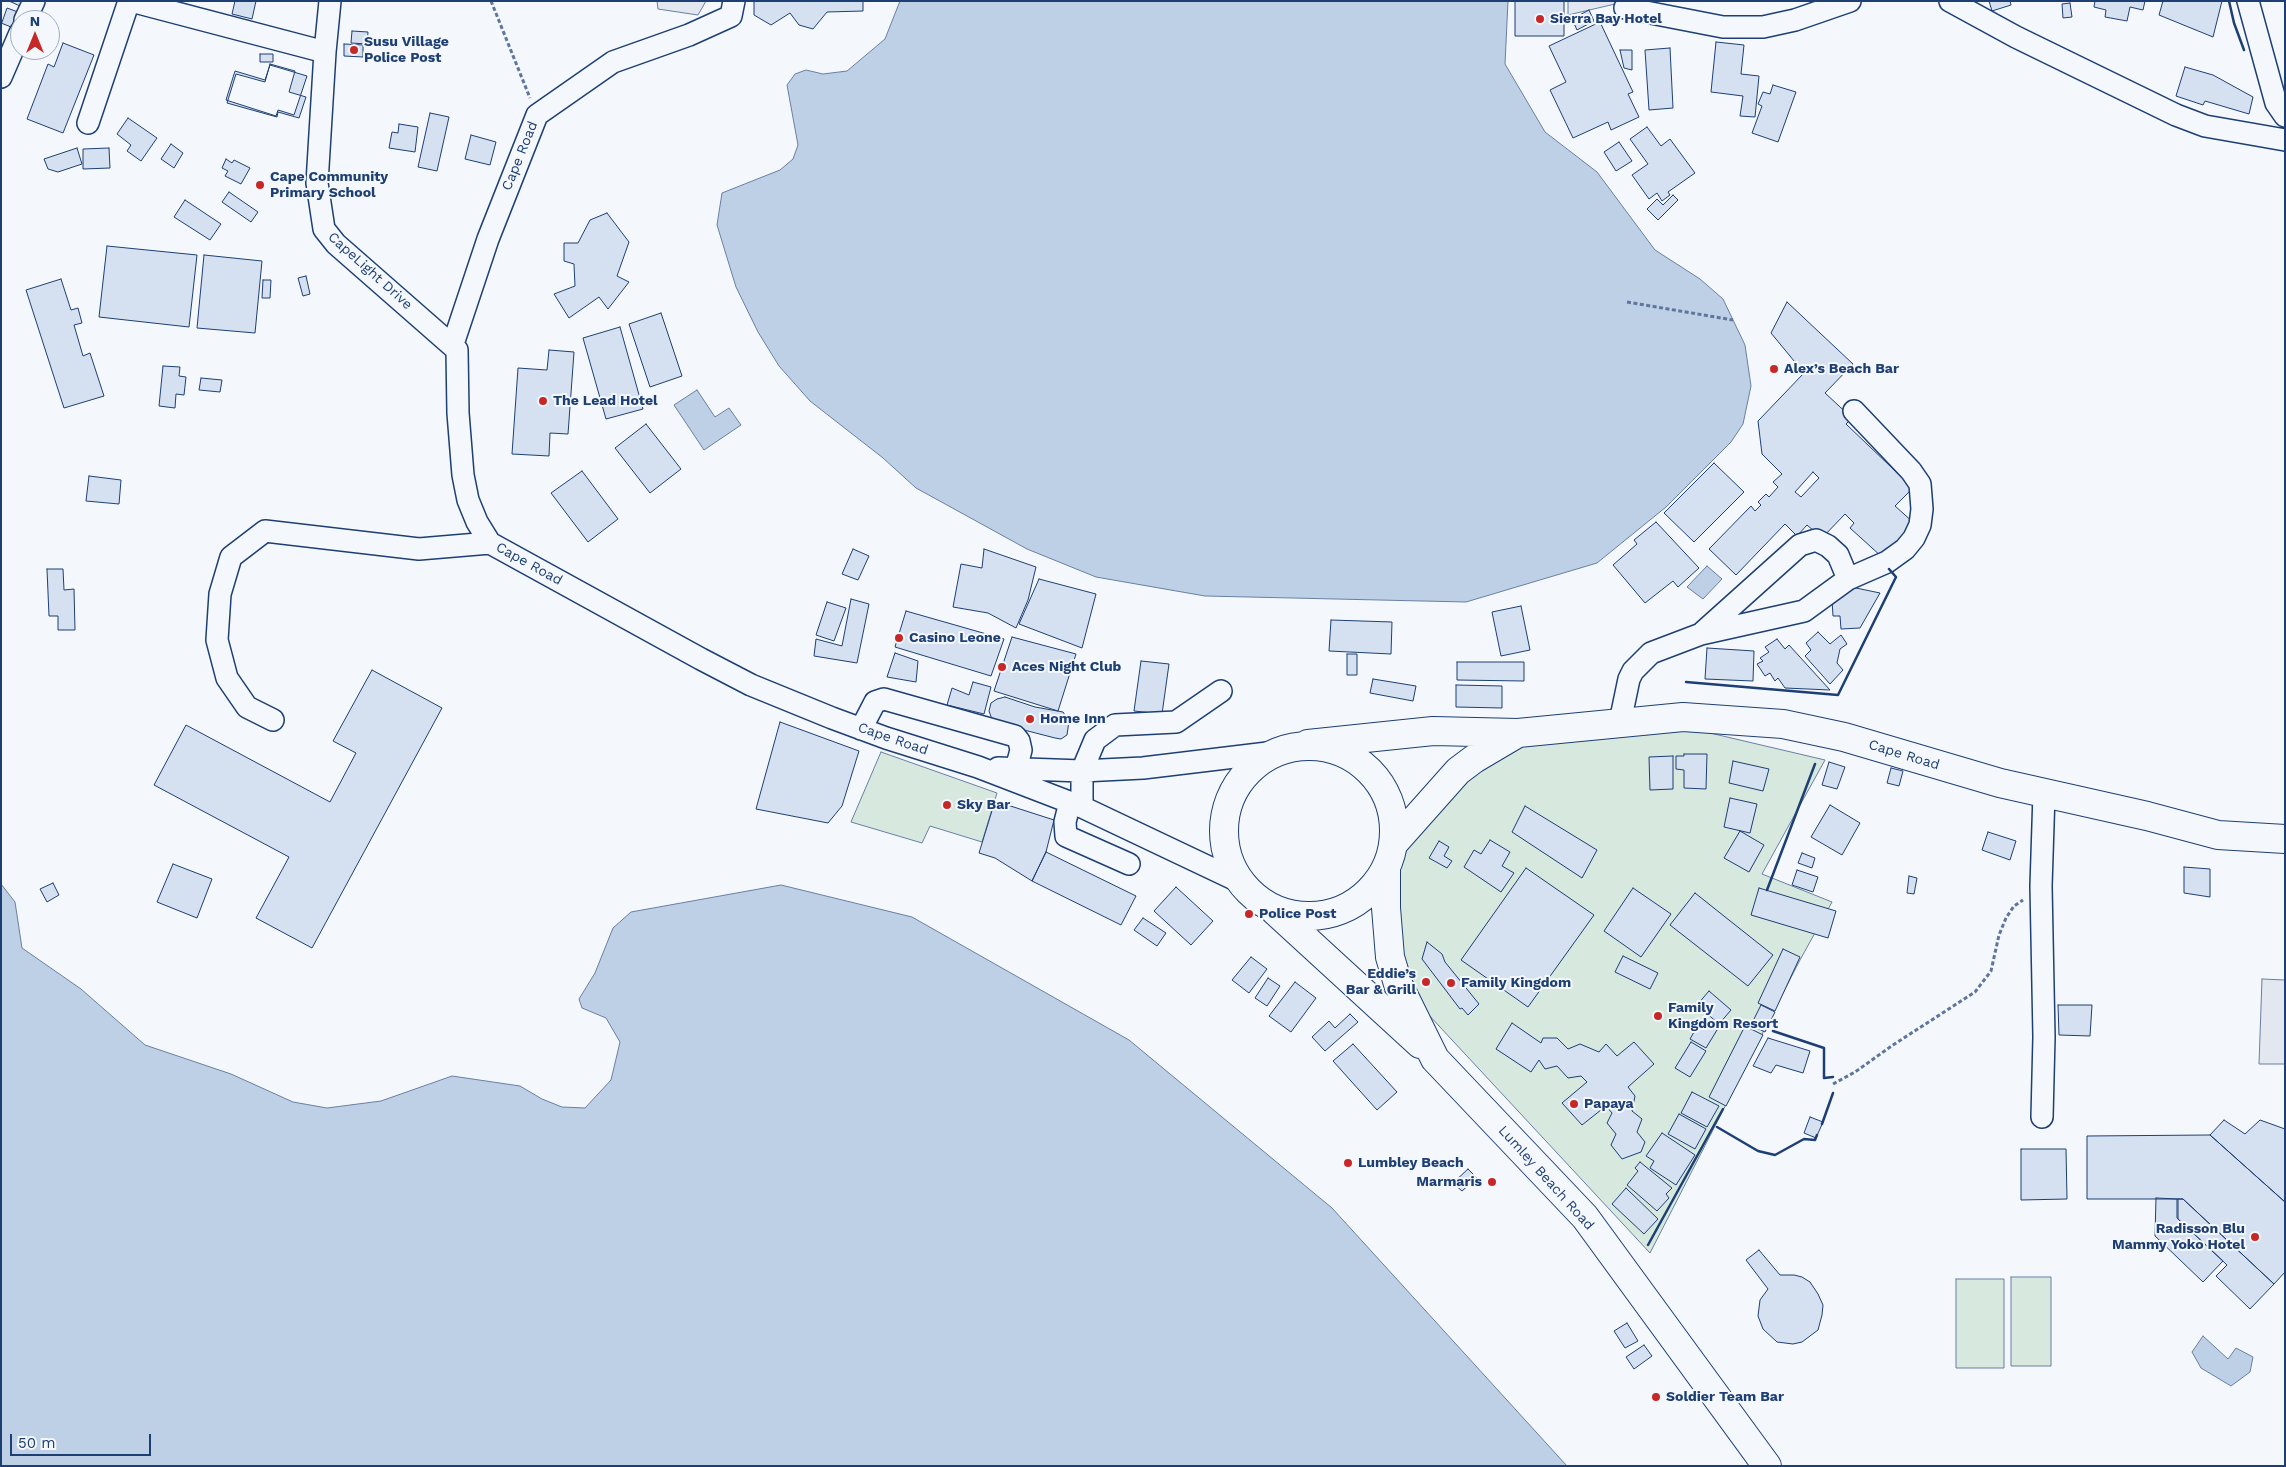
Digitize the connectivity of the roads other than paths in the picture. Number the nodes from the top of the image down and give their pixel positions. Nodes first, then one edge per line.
1 (130, 1) edge
2 (330, 1) edge
3 (734, 1) edge
4 (1850, 1) edge
5 (1950, 1) edge
6 (2248, 1) edge
7 (1626, 8) dead end
8 (325, 52) junction
9 (10, 56) edge
10 (1, 77) edge
11 (2280, 109) edge
12 (88, 124) dead end
13 (2285, 140) edge
14 (453, 344) junction
15 (1854, 411) dead end
16 (490, 542) junction
17 (1848, 578) junction
18 (1700, 634) junction
19 (1221, 691) dead end
20 (273, 720) dead end
21 (1620, 722) junction
22 (862, 729) junction
23 (1518, 733) junction
24 (1308, 744) junction
25 (1276, 752) junction
26 (978, 767) junction
27 (1016, 769) junction
28 (1082, 771) junction
29 (2044, 794) junction
30 (1076, 804) junction
31 (2285, 839) edge
32 (1390, 856) junction
33 (1129, 864) dead end
34 (1238, 880) junction
35 (1272, 909) junction
36 (1435, 1059) junction
37 (2042, 1118) dead end
38 (1767, 1466) edge

1 - 8 street
1 - 12 street
2 - 8 street, CapeLight Drive
3 - 14 street, Cape Road
4 - 7 street
5 - 13 street
6 - 11 street
8 - 14 street, CapeLight Drive
9 - 10 street
14 - 16 street, Cape Road
15 - 17 street
16 - 20 street
16 - 22 street, Cape Road
17 - 18 street
17 - 18 street
18 - 21 street
19 - 28 street
21 - 23 main road, Cape Road
21 - 29 main road, Cape Road
22 - 26 street, Cape Road
22 - 27 street
23 - 24 main road, Cape Road
23 - 32 main road
24 - 25 main road
24 - 32 main road
25 - 28 street, Cape Road
25 - 34 main road
26 - 27 street, Cape Road
26 - 30 street, Cape Road
27 - 28 street, Cape Road
28 - 30 street
29 - 31 main road, Cape Road
29 - 37 street
30 - 33 street
30 - 34 street, Cape Road
32 - 35 main road
32 - 36 main road, Lumley Beach Road
34 - 35 main road
35 - 36 main road
36 - 38 main road, Lumley Beach Road

